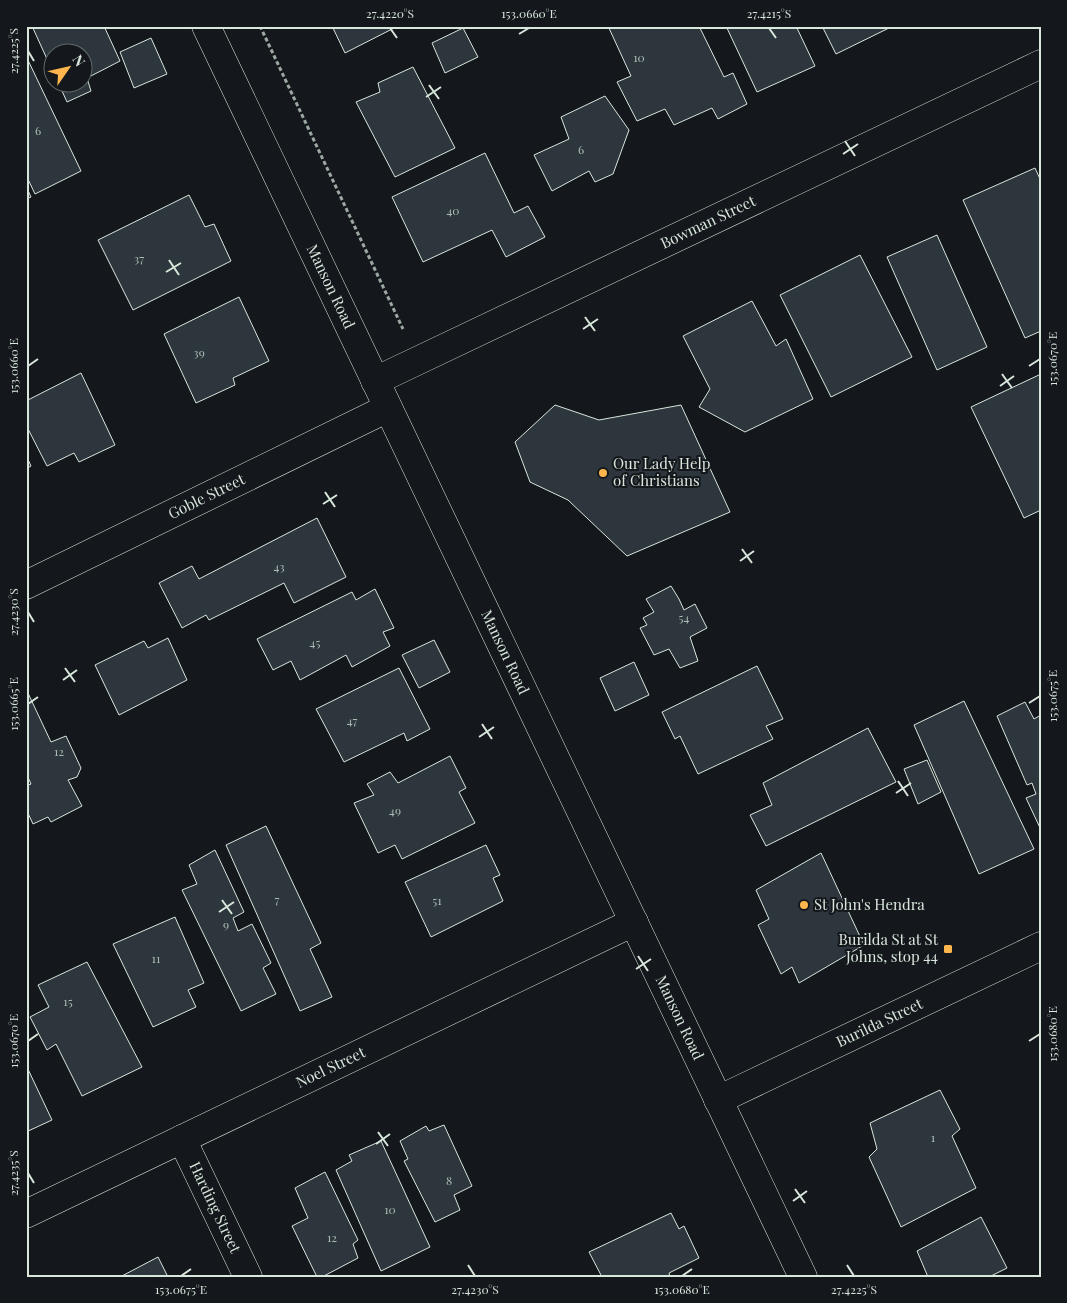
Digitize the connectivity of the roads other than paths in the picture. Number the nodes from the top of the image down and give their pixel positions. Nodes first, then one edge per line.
1 (206, 26) edge
2 (1041, 64) edge
3 (375, 381) junction
4 (388, 408) junction
5 (26, 585) edge
6 (634, 922) junction
7 (1041, 946) edge
8 (718, 1100) junction
9 (182, 1139) junction
10 (26, 1214) edge
11 (248, 1277) edge
12 (803, 1277) edge

1 - 3 street, Manson Road
2 - 3 street, Bowman Street
3 - 4 street, Manson Road
4 - 5 street, Goble Street
4 - 6 street, Manson Road
6 - 8 street, Manson Road
6 - 9 street, Noel Street
7 - 8 street, Burilda Street
8 - 12 street, Manson Road
9 - 10 street, Noel Street
9 - 11 street, Harding Street

